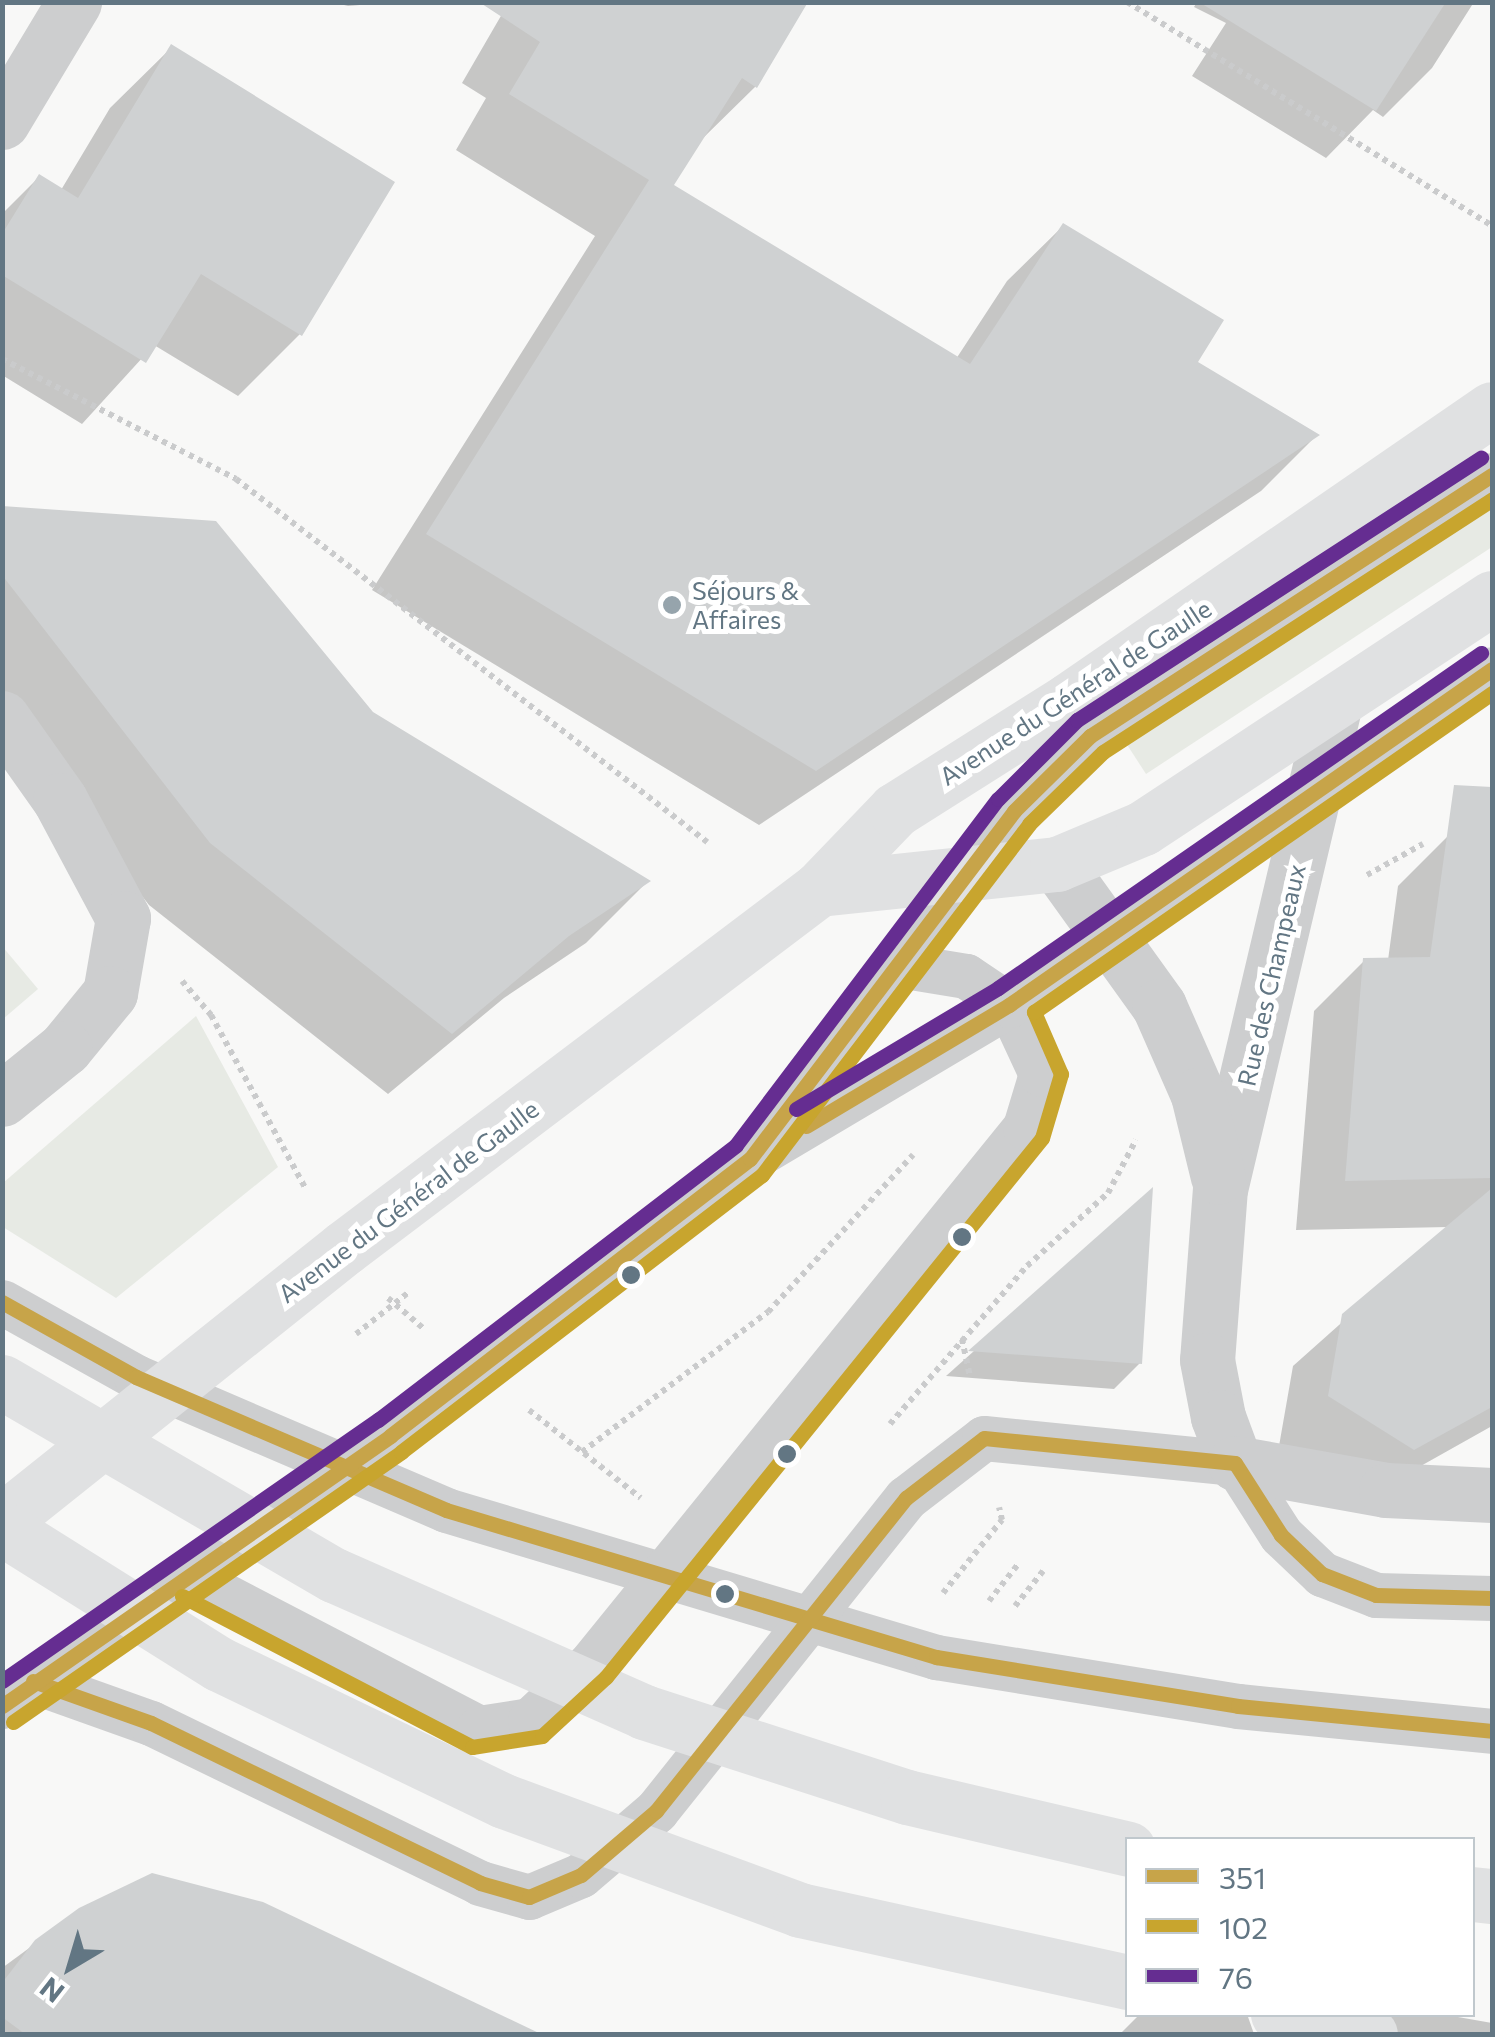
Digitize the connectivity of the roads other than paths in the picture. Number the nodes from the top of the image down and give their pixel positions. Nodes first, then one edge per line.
1 (74, 2) edge
2 (2, 122) edge
3 (1492, 409) edge
4 (1492, 475) edge
5 (1492, 598) edge
6 (1492, 670) edge
7 (1335, 702) junction
8 (2, 718) edge
9 (1315, 790) junction
10 (1058, 864) junction
11 (962, 877) junction
12 (819, 889) junction
13 (1113, 935) junction
14 (899, 965) junction
15 (1009, 1005) junction
16 (2, 1098) edge
17 (750, 1159) junction
18 (1220, 1188) junction
19 (2, 1302) edge
20 (2, 1382) edge
21 (1235, 1463) junction
22 (1492, 1495) edge
23 (2, 1524) edge
24 (191, 1578) junction
25 (1492, 1598) edge
26 (18, 1694) edge
27 (1492, 1731) edge
28 (1125, 1848) edge
29 (1125, 1981) edge
30 (1292, 2017) edge
31 (1370, 2034) edge

1 - 2 street
3 - 12 main road, Avenue du Général de Gaulle
4 - 11 lane, Avenue du Général de Gaulle
5 - 7 main road
6 - 9 lane, Avenue du Général de Gaulle
7 - 9 street, Rue des Champeaux
7 - 10 main road
8 - 16 street
9 - 13 lane, Avenue du Général de Gaulle
9 - 18 street, Rue des Champeaux
10 - 11 main road
10 - 13 street, Rue des Champeaux
11 - 12 main road
11 - 14 lane, Avenue du Général de Gaulle
12 - 23 main road, Avenue du Général de Gaulle
13 - 15 lane, Avenue du Général de Gaulle
13 - 18 street, Rue des Champeaux
14 - 15 lane
14 - 17 lane, Avenue du Général de Gaulle
15 - 17 lane, Avenue du Général de Gaulle
15 - 24 lane
17 - 24 lane, Avenue du Général de Gaulle
18 - 21 street, Rue des Champeaux
19 - 27 lane
20 - 28 main road
21 - 22 street
21 - 25 lane
21 - 26 lane
23 - 29 main road
24 - 26 lane, Avenue du Général de Gaulle
30 - 31 main road

